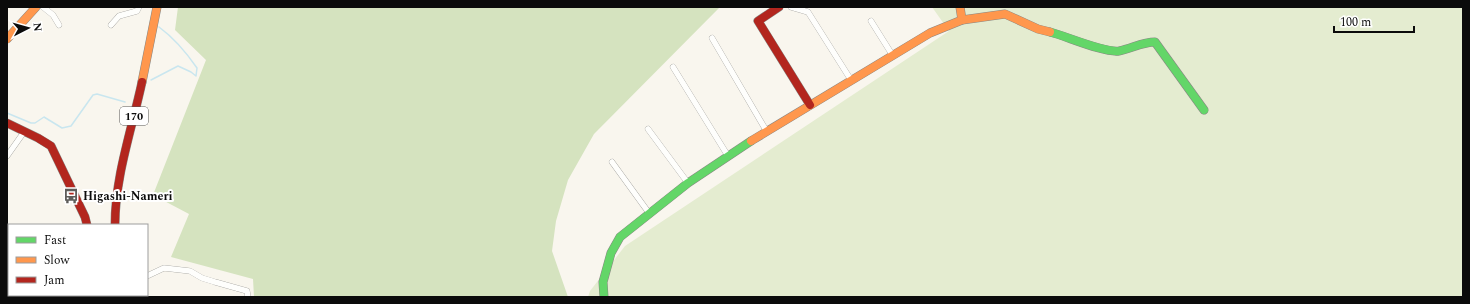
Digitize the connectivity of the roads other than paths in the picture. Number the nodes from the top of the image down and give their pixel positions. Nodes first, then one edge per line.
1 (36, 7) edge
2 (43, 7) edge
3 (139, 7) edge
4 (157, 7) edge
5 (780, 7) edge
6 (790, 7) edge
7 (960, 7) edge
8 (962, 20) junction
9 (871, 21) dead end
10 (59, 25) dead end
11 (111, 25) dead end
12 (712, 38) dead end
13 (7, 39) edge
14 (893, 56) junction
15 (673, 67) dead end
16 (851, 80) junction
17 (810, 105) junction
18 (1204, 110) dead end
19 (7, 123) edge
20 (648, 129) dead end
21 (24, 132) junction
22 (768, 132) junction
23 (7, 156) edge
24 (728, 156) junction
25 (612, 162) dead end
26 (688, 183) junction
27 (649, 213) junction
28 (87, 224) edge
29 (115, 224) edge
30 (148, 276) edge
31 (248, 297) edge
32 (604, 297) edge

1 - 13 main road
2 - 10 street
3 - 11 street
4 - 29 main road, 170
5 - 17 main road
6 - 16 street
7 - 8 main road
8 - 14 main road
8 - 18 main road
9 - 14 street
12 - 22 street
14 - 16 main road
15 - 24 street
16 - 17 main road
17 - 22 main road
19 - 21 main road
20 - 26 street
21 - 23 street
21 - 28 main road
22 - 24 main road
24 - 26 main road
25 - 27 street
26 - 27 main road
27 - 32 main road
30 - 31 street

